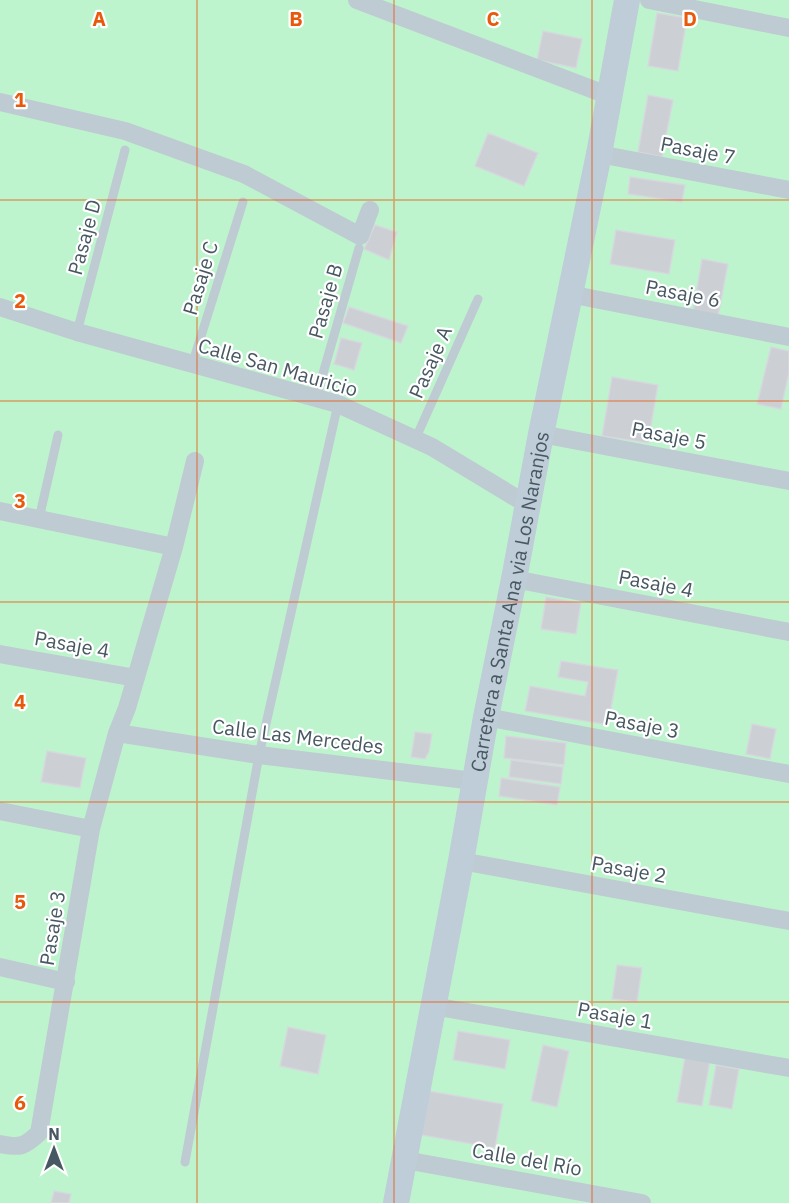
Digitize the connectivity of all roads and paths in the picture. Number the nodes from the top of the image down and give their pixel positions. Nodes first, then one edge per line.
1 (357, 0) edge
2 (627, 0) edge
3 (649, 0) edge
4 (789, 28) edge
5 (610, 96) junction
6 (0, 102) edge
7 (125, 150) dead end
8 (599, 154) junction
9 (789, 190) edge
10 (243, 202) dead end
11 (370, 210) dead end
12 (359, 248) dead end
13 (569, 294) junction
14 (478, 299) dead end
15 (0, 307) edge
16 (77, 332) junction
17 (789, 337) edge
18 (192, 365) junction
19 (316, 398) junction
20 (338, 404) junction
21 (541, 434) junction
22 (58, 435) dead end
23 (415, 440) junction
24 (195, 461) dead end
25 (789, 481) edge
26 (528, 505) junction
27 (0, 511) edge
28 (39, 519) junction
29 (174, 547) junction
30 (514, 579) junction
31 (789, 632) edge
32 (0, 654) edge
33 (136, 678) junction
34 (486, 717) junction
35 (117, 733) junction
36 (259, 755) junction
37 (789, 774) edge
38 (474, 781) junction
39 (0, 811) edge
40 (91, 829) junction
41 (460, 861) junction
42 (789, 921) edge
43 (0, 967) edge
44 (66, 982) junction
45 (433, 1006) junction
46 (789, 1068) edge
47 (0, 1144) edge
48 (405, 1160) junction
49 (185, 1162) dead end
50 (396, 1203) edge
51 (642, 1203) edge

1 - 5 street
2 - 5 main road, Carretera a Santa Ana via Los Naranjos
3 - 4 street
5 - 8 main road, Carretera a Santa Ana via Los Naranjos
6 - 11 street
7 - 16 lane, Pasaje D
8 - 9 street, Pasaje 7
8 - 13 main road, Carretera a Santa Ana via Los Naranjos
10 - 18 lane, Pasaje C
12 - 19 lane, Pasaje B
13 - 17 street, Pasaje 6
13 - 21 main road, Carretera a Santa Ana via Los Naranjos
14 - 23 lane, Pasaje A
15 - 16 street, Calle San Mauricio
16 - 18 street, Calle San Mauricio
18 - 19 street, Calle San Mauricio
19 - 20 street, Calle San Mauricio
20 - 23 street, Calle San Mauricio
20 - 36 lane
21 - 25 street, Pasaje 5
21 - 26 main road, Carretera a Santa Ana via Los Naranjos
22 - 28 lane
23 - 26 street, Calle San Mauricio
24 - 29 street, Pasaje 3
26 - 30 main road, Carretera a Santa Ana via Los Naranjos
27 - 28 street
28 - 29 street
29 - 33 street, Pasaje 3
30 - 31 street, Pasaje 4
30 - 34 main road, Carretera a Santa Ana via Los Naranjos
32 - 33 street, Pasaje 4
33 - 35 street, Pasaje 3
34 - 37 street, Pasaje 3
34 - 38 main road, Carretera a Santa Ana via Los Naranjos
35 - 36 street, Calle Las Mercedes
35 - 40 street, Pasaje 3
36 - 38 street, Calle Las Mercedes
36 - 49 lane
38 - 41 main road, Carretera a Santa Ana via Los Naranjos
39 - 40 street
40 - 44 street, Pasaje 3
41 - 42 street, Pasaje 2
41 - 45 main road, Carretera a Santa Ana via Los Naranjos
43 - 44 street
44 - 47 street, Pasaje 3
45 - 46 street, Pasaje 1
45 - 48 main road, Carretera a Santa Ana via Los Naranjos
48 - 50 main road, Carretera a Santa Ana via Los Naranjos
48 - 51 street, Calle del Río

